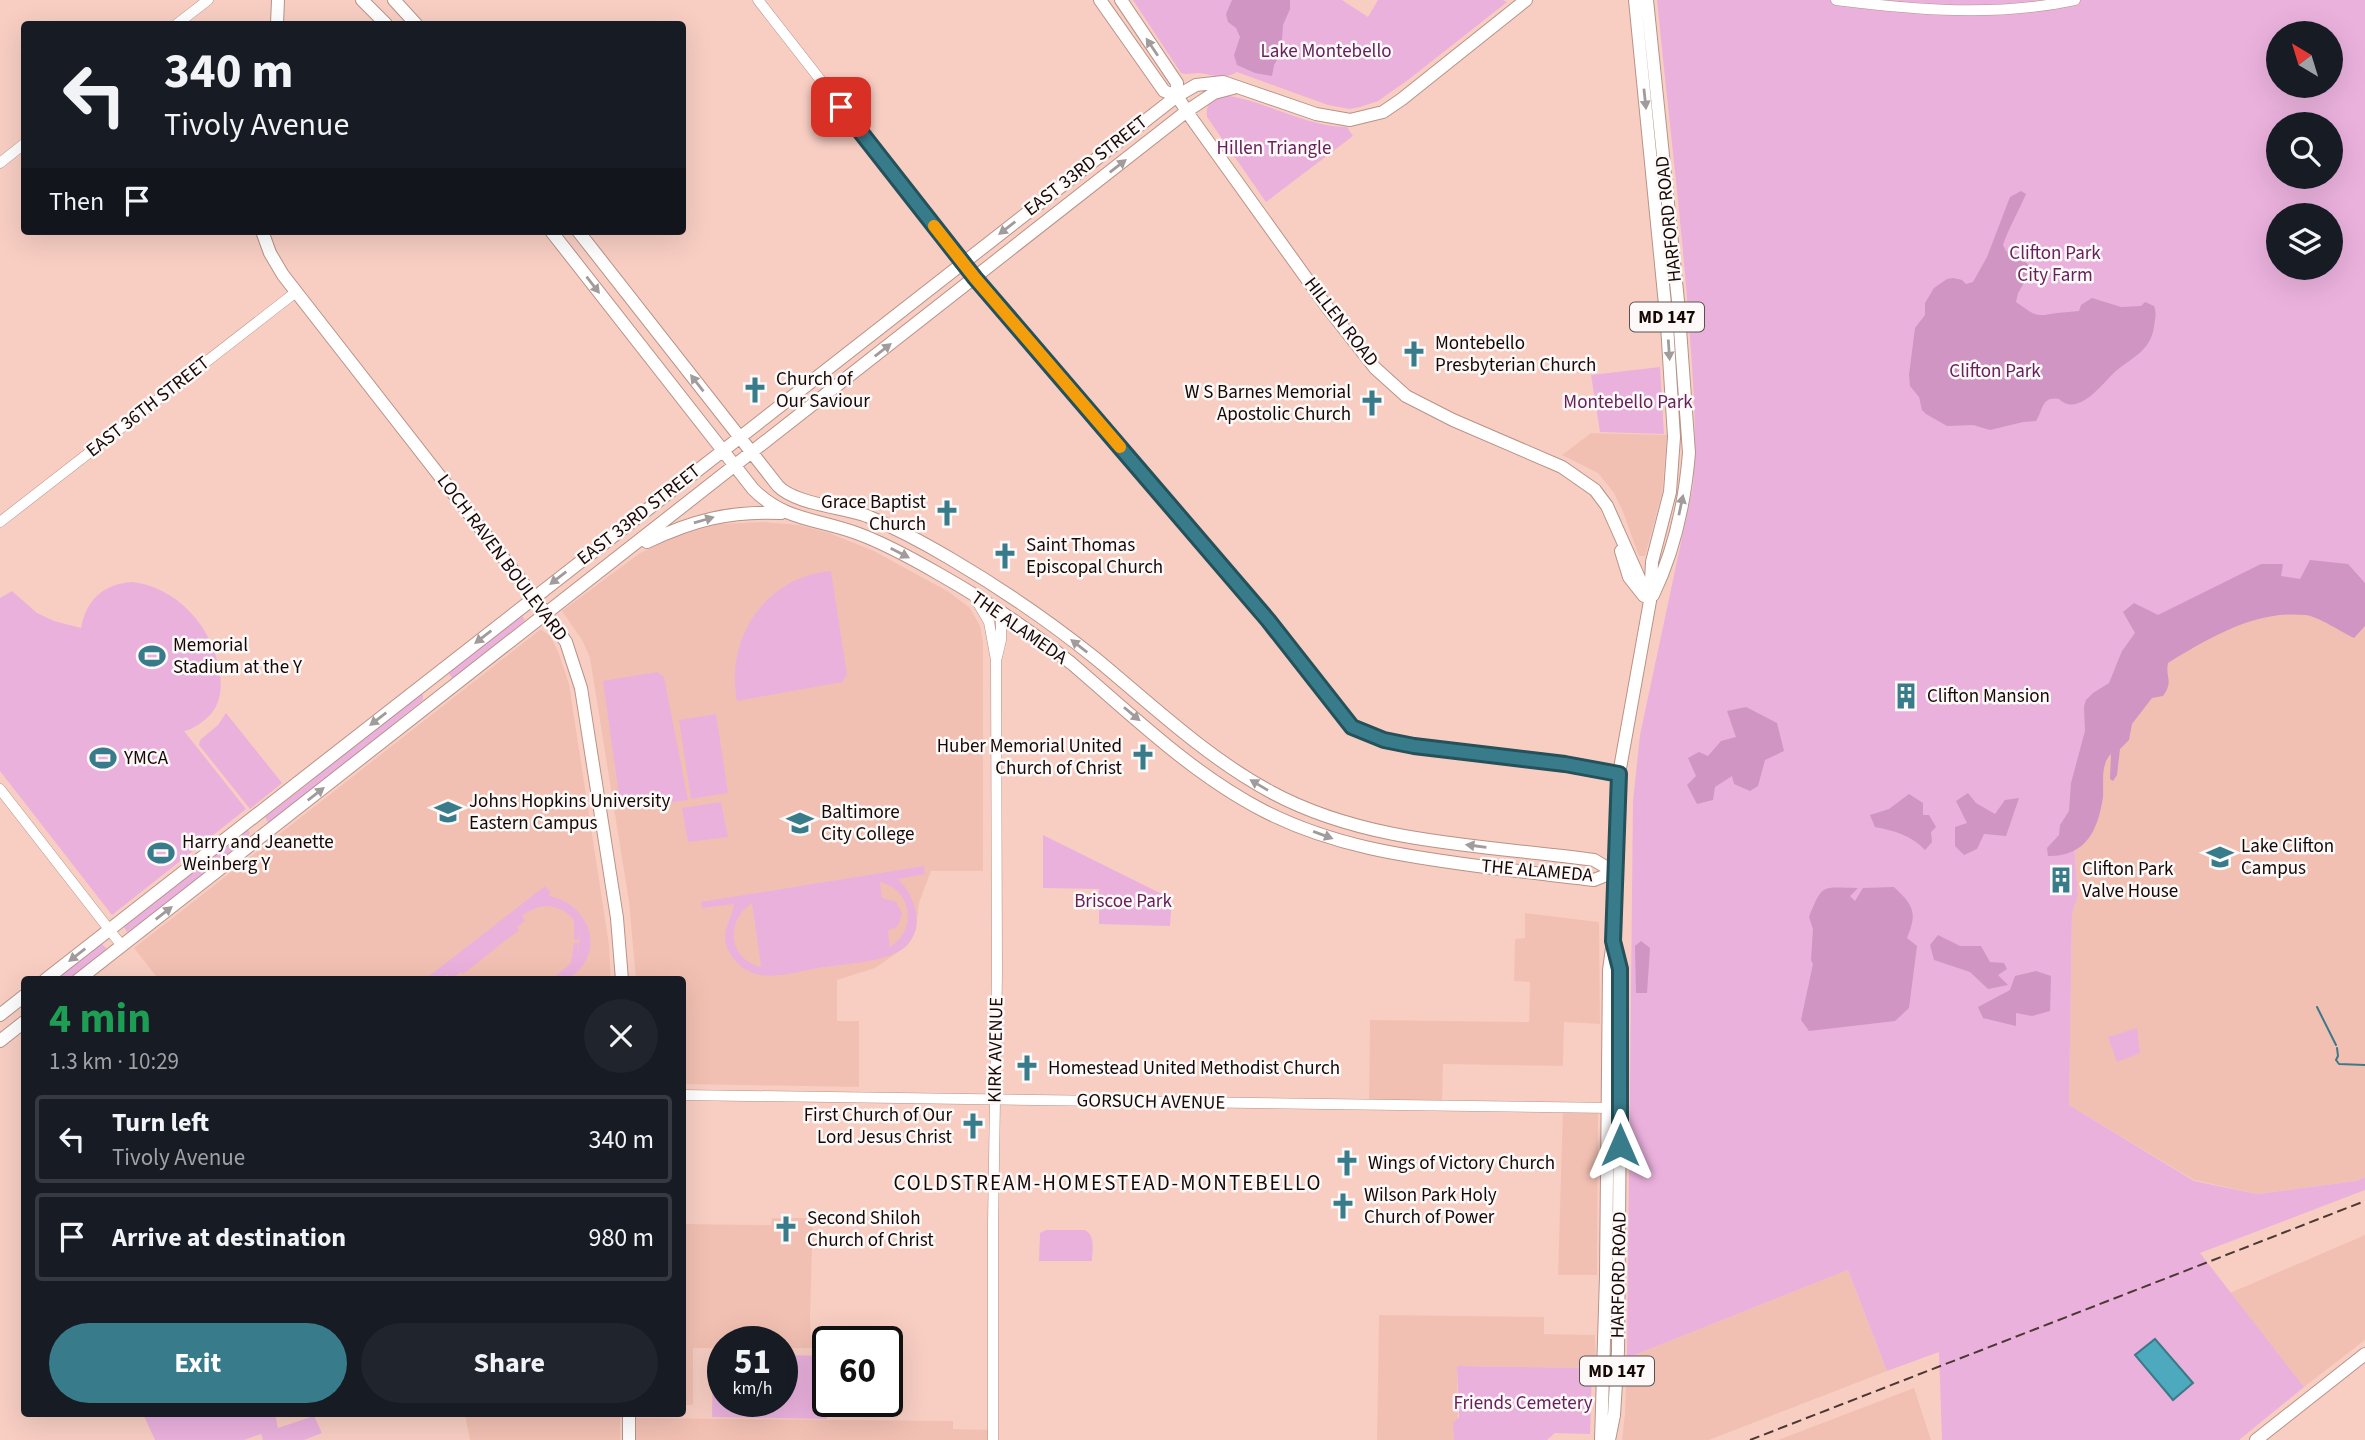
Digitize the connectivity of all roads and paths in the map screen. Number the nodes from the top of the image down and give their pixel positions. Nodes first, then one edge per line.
1 (208, 0) edge
2 (278, 0) edge
3 (284, 0) edge
4 (362, 0) edge
5 (394, 0) edge
6 (758, 0) edge
7 (1100, 0) edge
8 (1121, 0) edge
9 (1526, 0) edge
10 (1635, 0) edge
11 (1647, 0) edge
12 (1836, 0) edge
13 (2075, 0) edge
14 (181, 21) edge
15 (278, 21) edge
16 (278, 21) edge
17 (383, 21) edge
18 (413, 21) edge
19 (1244, 88) junction
20 (1177, 96) junction
21 (1187, 111) junction
22 (21, 146) edge
23 (0, 163) edge
24 (264, 235) edge
25 (554, 235) edge
26 (581, 235) edge
27 (962, 262) junction
28 (975, 278) junction
29 (296, 292) junction
30 (739, 437) junction
31 (722, 450) junction
32 (752, 453) junction
33 (735, 466) junction
34 (785, 514) junction
35 (0, 522) edge
36 (1620, 536) junction
37 (1630, 555) junction
38 (619, 557) junction
39 (1652, 562) junction
40 (989, 582) junction
41 (958, 586) junction
42 (534, 597) junction
43 (1650, 601) junction
44 (1001, 612) junction
45 (547, 614) junction
46 (1014, 621) junction
47 (1001, 640) junction
48 (996, 660) junction
49 (1619, 774) junction
50 (0, 789) edge
51 (1614, 872) junction
52 (110, 930) junction
53 (122, 946) junction
54 (50, 976) edge
55 (83, 976) edge
56 (622, 976) edge
57 (21, 998) edge
58 (0, 1015) edge
59 (21, 1024) edge
60 (0, 1041) edge
61 (686, 1096) edge
62 (995, 1100) junction
63 (1614, 1108) junction
64 (2365, 1353) edge
65 (629, 1417) edge
66 (629, 1440) edge
67 (993, 1440) edge
68 (1601, 1440) edge
69 (1609, 1440) edge
70 (2256, 1440) edge

1 - 14 street
2 - 15 main road
3 - 16 main road
4 - 17 main road
5 - 18 main road
6 - 27 street
7 - 20 main road, HILLEN ROAD
20 -> 8 main road, HILLEN ROAD
9 - 19 main road, EAST 33RD STREET
10 -> 39 main road, HARFORD ROAD / MD 147
43 -> 11 main road, HARFORD ROAD / MD 147
12 - 13 street
19 - 20 main road, EAST 33RD STREET
19 - 21 main road, EAST 33RD STREET
20 - 21 main road, HILLEN ROAD
20 -> 27 main road, EAST 33RD STREET
28 -> 21 main road, EAST 33RD STREET
21 - 36 main road, HILLEN ROAD
22 - 23 street
24 - 29 main road, LOCH RAVEN BOULEVARD
25 -> 31 main road, THE ALAMEDA
30 -> 26 main road, THE ALAMEDA
27 - 28 street
27 - 30 main road, EAST 33RD STREET
32 -> 28 main road, EAST 33RD STREET
28 - 49 street
29 - 35 street, EAST 36TH STREET
29 - 42 main road, LOCH RAVEN BOULEVARD
30 - 31 main road, EAST 33RD STREET
30 - 32 main road, THE ALAMEDA
31 - 33 main road, THE ALAMEDA
31 -> 42 main road, EAST 33RD STREET
32 - 33 main road, EAST 33RD STREET
32 - 40 main road, THE ALAMEDA
33 - 34 main road, THE ALAMEDA
33 - 38 main road, EAST 33RD STREET
38 -> 34 main road
34 -> 41 main road, THE ALAMEDA
36 - 37 main road, HILLEN ROAD
36 - 43 main road, HILLEN ROAD
37 - 39 main road
37 - 43 main road, HILLEN ROAD
38 - 45 main road, EAST 33RD STREET
39 - 43 main road, HARFORD ROAD / MD 147
40 - 44 main road
51 -> 40 main road, THE ALAMEDA
41 - 44 main road, THE ALAMEDA
41 - 48 street, KIRK AVENUE
42 - 45 main road, LOCH RAVEN BOULEVARD
42 -> 52 main road, EAST 33RD STREET
43 - 49 main road, HARFORD ROAD / MD 147
44 - 46 main road, THE ALAMEDA
44 - 47 street, KIRK AVENUE
53 -> 45 main road, EAST 33RD STREET
45 - 56 main road, LOCH RAVEN BOULEVARD
46 - 47 street, KIRK AVENUE
46 -> 51 main road, THE ALAMEDA
47 - 48 street, KIRK AVENUE
48 - 62 street, KIRK AVENUE
49 - 51 main road, HARFORD ROAD / MD 147
50 - 52 street
51 - 63 main road, HARFORD ROAD / MD 147
52 - 53 street
52 -> 54 main road, EAST 33RD STREET
53 - 55 main road, EAST 33RD STREET
57 - 58 main road
59 - 60 main road
61 - 62 street, GORSUCH AVENUE
62 - 63 street, GORSUCH AVENUE
62 - 67 street, KIRK AVENUE
63 - 68 main road, HARFORD ROAD / MD 147
63 - 69 main road, HARFORD ROAD / MD 147
64 - 70 main road
65 - 66 main road

